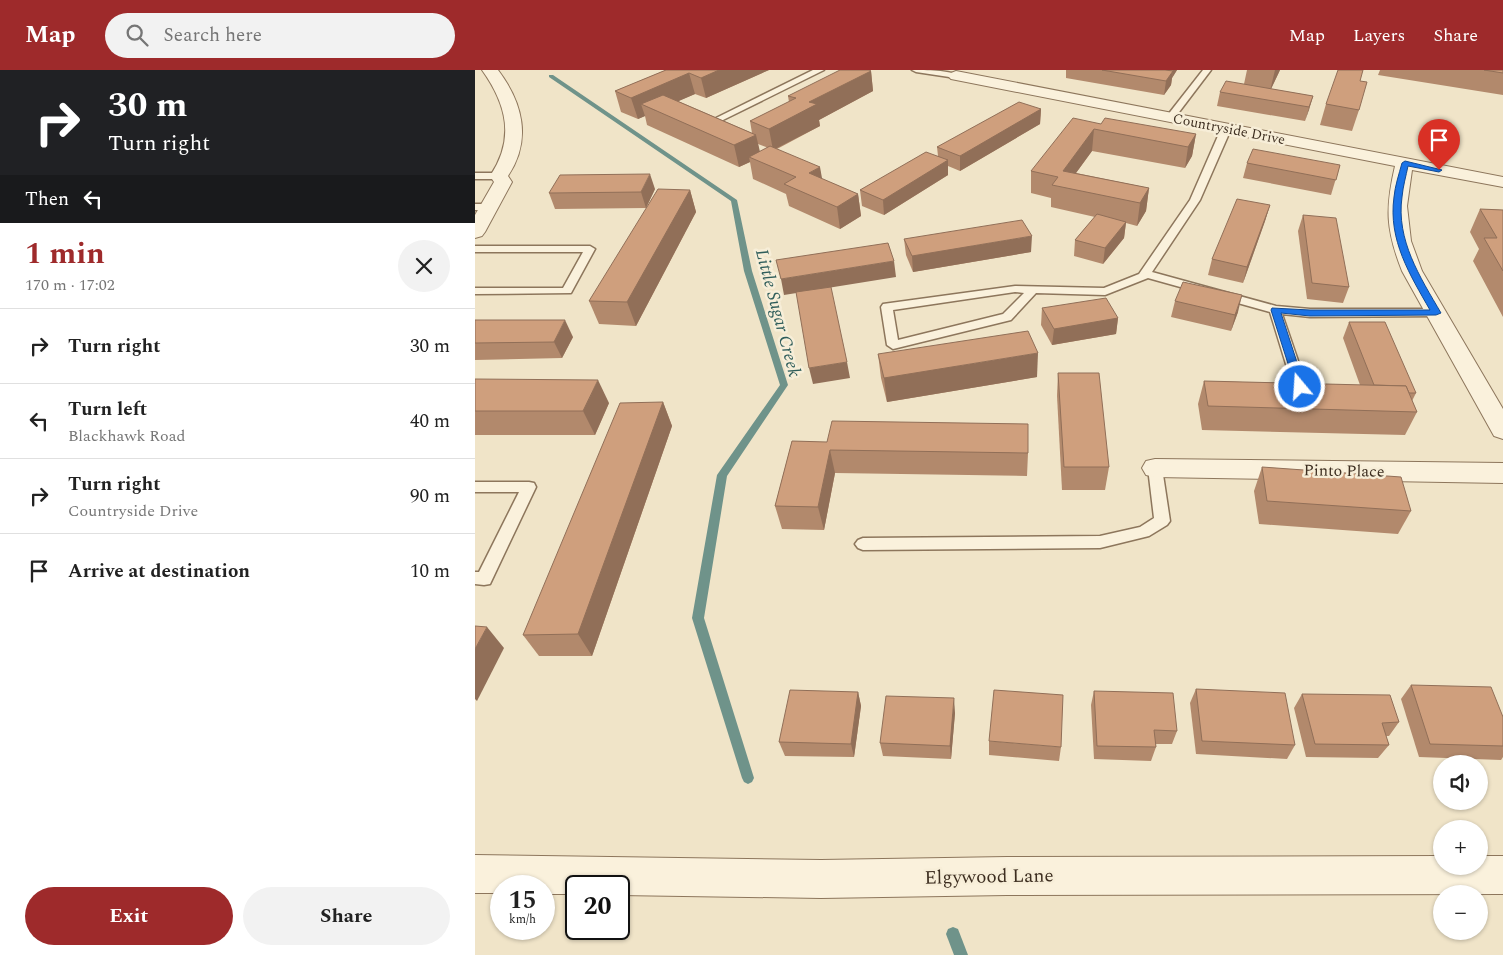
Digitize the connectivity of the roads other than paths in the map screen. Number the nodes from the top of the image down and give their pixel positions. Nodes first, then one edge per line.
1 (490, 70) edge
2 (820, 70) edge
3 (916, 70) edge
4 (1207, 70) edge
5 (956, 76) joint
6 (720, 118) edge
7 (1170, 118) junction
8 (1226, 129) junction
9 (1405, 163) junction
10 (475, 176) edge
11 (499, 176) junction
12 (1503, 182) edge
13 (483, 207) edge
14 (475, 232) edge
15 (475, 249) edge
16 (1145, 274) junction
17 (1034, 289) junction
18 (475, 291) edge
19 (1275, 310) junction
20 (1436, 313) junction
21 (1300, 387) edge
22 (1503, 430) edge
23 (1155, 468) joint
24 (1503, 473) edge
25 (475, 487) edge
26 (863, 544) dead end
27 (475, 578) edge
28 (475, 874) edge
29 (1503, 875) edge

1 - 11 street
2 - 6 lane
3 - 5 lane
4 - 7 lane
5 - 7 street, Countryside Drive
7 - 8 street, Countryside Drive
8 - 9 street, Countryside Drive
8 - 16 lane
9 - 12 street, Countryside Drive
9 - 20 street
10 - 11 lane
11 - 13 street
13 - 14 street
15 - 18 lane
16 - 17 lane
16 - 19 lane
17 - 17 lane
19 - 20 lane
19 - 21 lane
20 - 22 street
23 - 24 street, Pinto Place
23 - 26 lane
25 - 27 lane
28 - 29 street, Elgywood Lane

